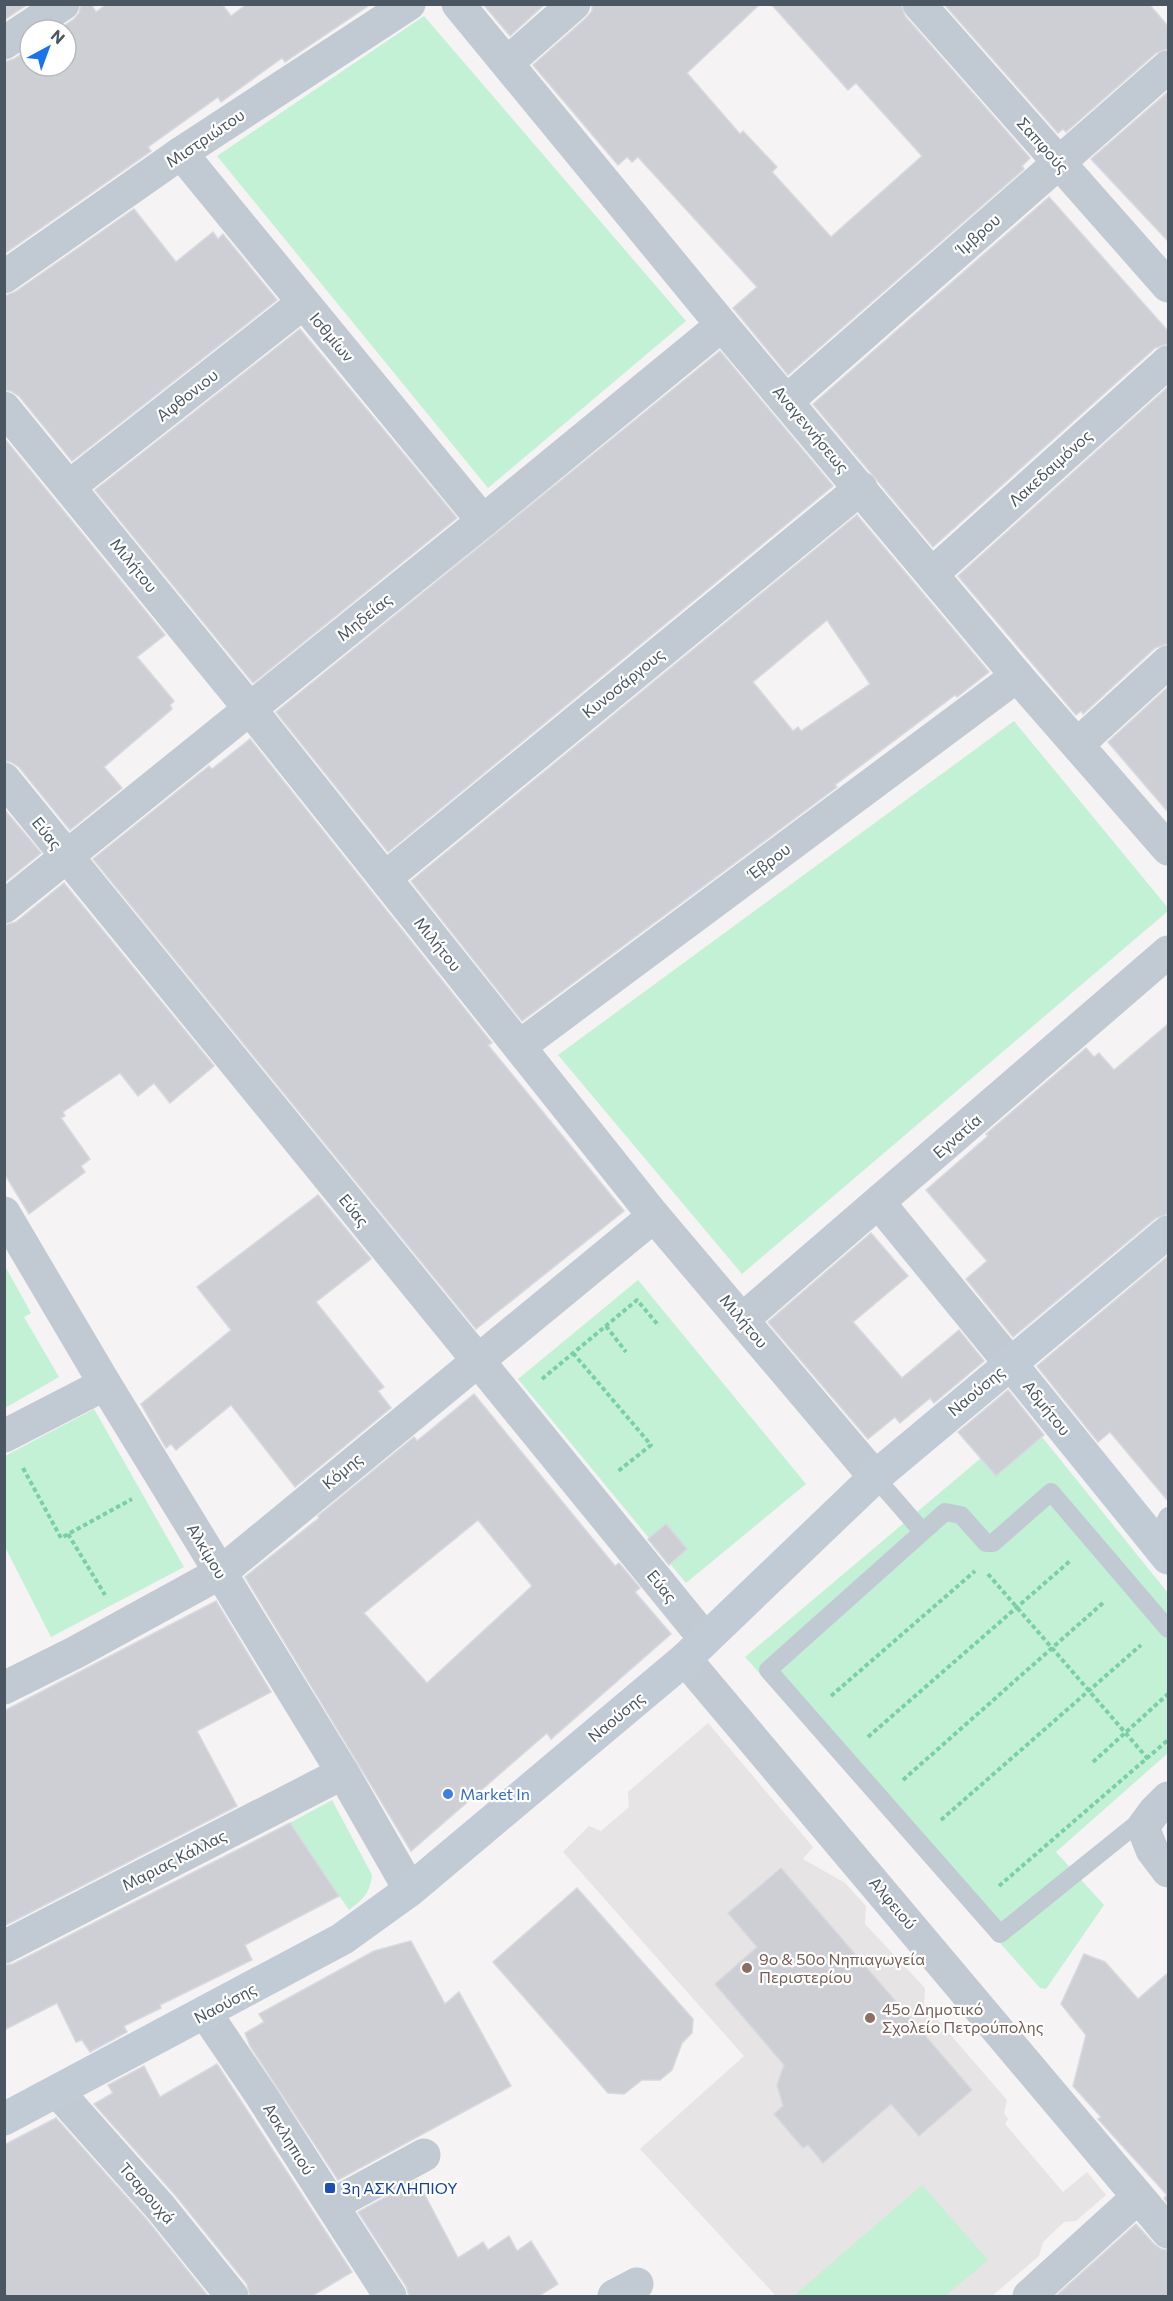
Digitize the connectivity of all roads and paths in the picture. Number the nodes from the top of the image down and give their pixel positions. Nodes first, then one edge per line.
1 (63, 4) edge
2 (409, 4) edge
3 (459, 4) edge
4 (574, 4) edge
5 (919, 4) edge
6 (4, 43) edge
7 (507, 63) junction
8 (1168, 67) edge
9 (181, 153) junction
10 (1059, 163) junction
11 (4, 277) edge
12 (1168, 286) edge
13 (303, 303) junction
14 (722, 325) junction
15 (1168, 362) edge
16 (788, 401) junction
17 (4, 408) edge
18 (70, 486) junction
19 (861, 488) junction
20 (483, 521) junction
21 (932, 574) junction
22 (1168, 662) edge
23 (1017, 676) junction
24 (250, 709) junction
25 (1078, 744) junction
26 (4, 779) edge
27 (1168, 849) edge
28 (66, 857) junction
29 (385, 878) junction
30 (4, 907) edge
31 (1168, 952) edge
32 (520, 1046) junction
33 (879, 1203) junction
34 (4, 1213) edge
35 (654, 1216) junction
36 (1168, 1232) edge
37 (743, 1319) junction
38 (606, 1326) junction
39 (659, 1326) dead end
40 (626, 1352) dead end
41 (573, 1353) junction
42 (477, 1360) junction
43 (1010, 1363) junction
44 (105, 1383) junction
45 (547, 1388) dead end
46 (5, 1436) edge
47 (610, 1464) dead end
48 (875, 1476) junction
49 (165, 1481) junction
50 (922, 1532) junction
51 (68, 1534) junction
52 (1164, 1538) edge
53 (1092, 1541) junction
54 (220, 1573) junction
55 (1127, 1581) junction
56 (1018, 1608) junction
57 (123, 1626) junction
58 (1167, 1627) edge
59 (1053, 1648) junction
60 (695, 1649) junction
61 (4, 1688) edge
62 (1089, 1690) junction
63 (1168, 1694) edge
64 (808, 1716) junction
65 (1126, 1733) junction
66 (1168, 1740) edge
67 (844, 1758) junction
68 (1148, 1759) junction
69 (1093, 1762) dead end
70 (343, 1773) junction
71 (1168, 1798) edge
72 (882, 1799) junction
73 (1143, 1827) junction
74 (918, 1840) junction
75 (1168, 1871) edge
76 (410, 1890) junction
77 (975, 1906) junction
78 (4, 1947) edge
79 (206, 2014) junction
80 (58, 2092) junction
81 (4, 2119) edge
82 (424, 2155) dead end
83 (1138, 2197) junction
84 (332, 2205) junction
85 (1168, 2232) edge
86 (232, 2296) edge
87 (390, 2296) edge
88 (1029, 2296) edge

1 - 6 street
2 - 9 street, Μιστριώτου
3 - 7 street, Αναγεννήσεως
4 - 7 street
5 - 10 street, Σαπφούς
7 - 14 street, Αναγεννήσεως
8 - 10 street, Ίμβρου
9 - 11 street, Μιστριώτου
9 - 13 street, Ισθμίων
10 - 12 street, Σαπφούς
10 - 16 street, Ίμβρου
13 - 18 street, Αφθονιου
13 - 20 street, Ισθμίων
14 - 16 street, Αναγεννήσεως
14 - 20 street, Μηδείας
15 - 21 street, Λακεδαιμόνος
16 - 19 street, Αναγεννήσεως
17 - 18 street, Μιλήτου
18 - 24 street, Μιλήτου
19 - 21 street, Αναγεννήσεως
19 - 29 street, Κυνοσάργους
20 - 24 street, Μηδείας
21 - 23 street, Αναγεννήσεως
22 - 25 street
23 - 25 street, Αναγεννήσεως
23 - 32 street, Έβρου
24 - 28 street, Μηδείας
24 - 29 street, Μιλήτου
25 - 27 street, Αναγεννήσεως
26 - 28 street, Εύας
28 - 30 street, Μηδείας
28 - 42 street, Εύας
29 - 32 street, Μιλήτου
31 - 33 street, Εγνατία
32 - 35 street, Μιλήτου
33 - 37 street, Εγνατία
33 - 43 street, Αδμήτου
34 - 44 street, Αλκίμου
35 - 37 street, Μιλήτου
35 - 42 street, Κόμης
36 - 43 street, Ναούσης
37 - 48 street, Μιλήτου
38 - 39 path
38 - 40 path
38 - 41 path
41 - 45 path
41 - 47 path
42 - 54 street, Κόμης
42 - 60 street, Εύας
43 - 48 street, Ναούσης
43 - 52 street, Αδμήτου
44 - 46 street
44 - 49 street, Αλκίμου
46 - 51 path
48 - 50 lane
48 - 60 street, Ναούσης
49 - 51 path
49 - 54 street, Αλκίμου
50 - 53 lane
50 - 64 lane
51 - 57 path
53 - 55 lane
53 - 56 path
54 - 57 street, Κόμης
54 - 70 street, Αλκίμου
55 - 58 lane
55 - 59 path
56 - 59 path
56 - 64 path
56 - 67 path
57 - 61 street, Κόμης
58 - 62 path
59 - 62 path
59 - 72 path
60 - 76 street, Ναούσης
60 - 83 street, Αλφειού
62 - 65 path
62 - 74 path
63 - 65 path
64 - 67 lane
65 - 68 path
65 - 69 path
66 - 68 path
67 - 72 lane
68 - 77 path
70 - 76 street, Αλκίμου
70 - 78 street, Μαριας Κάλλας
71 - 73 street
72 - 74 lane
73 - 75 street
73 - 77 lane
74 - 77 lane
76 - 79 street, Ναούσης
79 - 80 street, Ναούσης
79 - 84 street, Ασκληπιού
80 - 81 street, Ναούσης
80 - 86 street, Τσαρουχά
82 - 84 street
83 - 85 street, Αλφειού
83 - 88 street
84 - 87 street, Ασκληπιού

